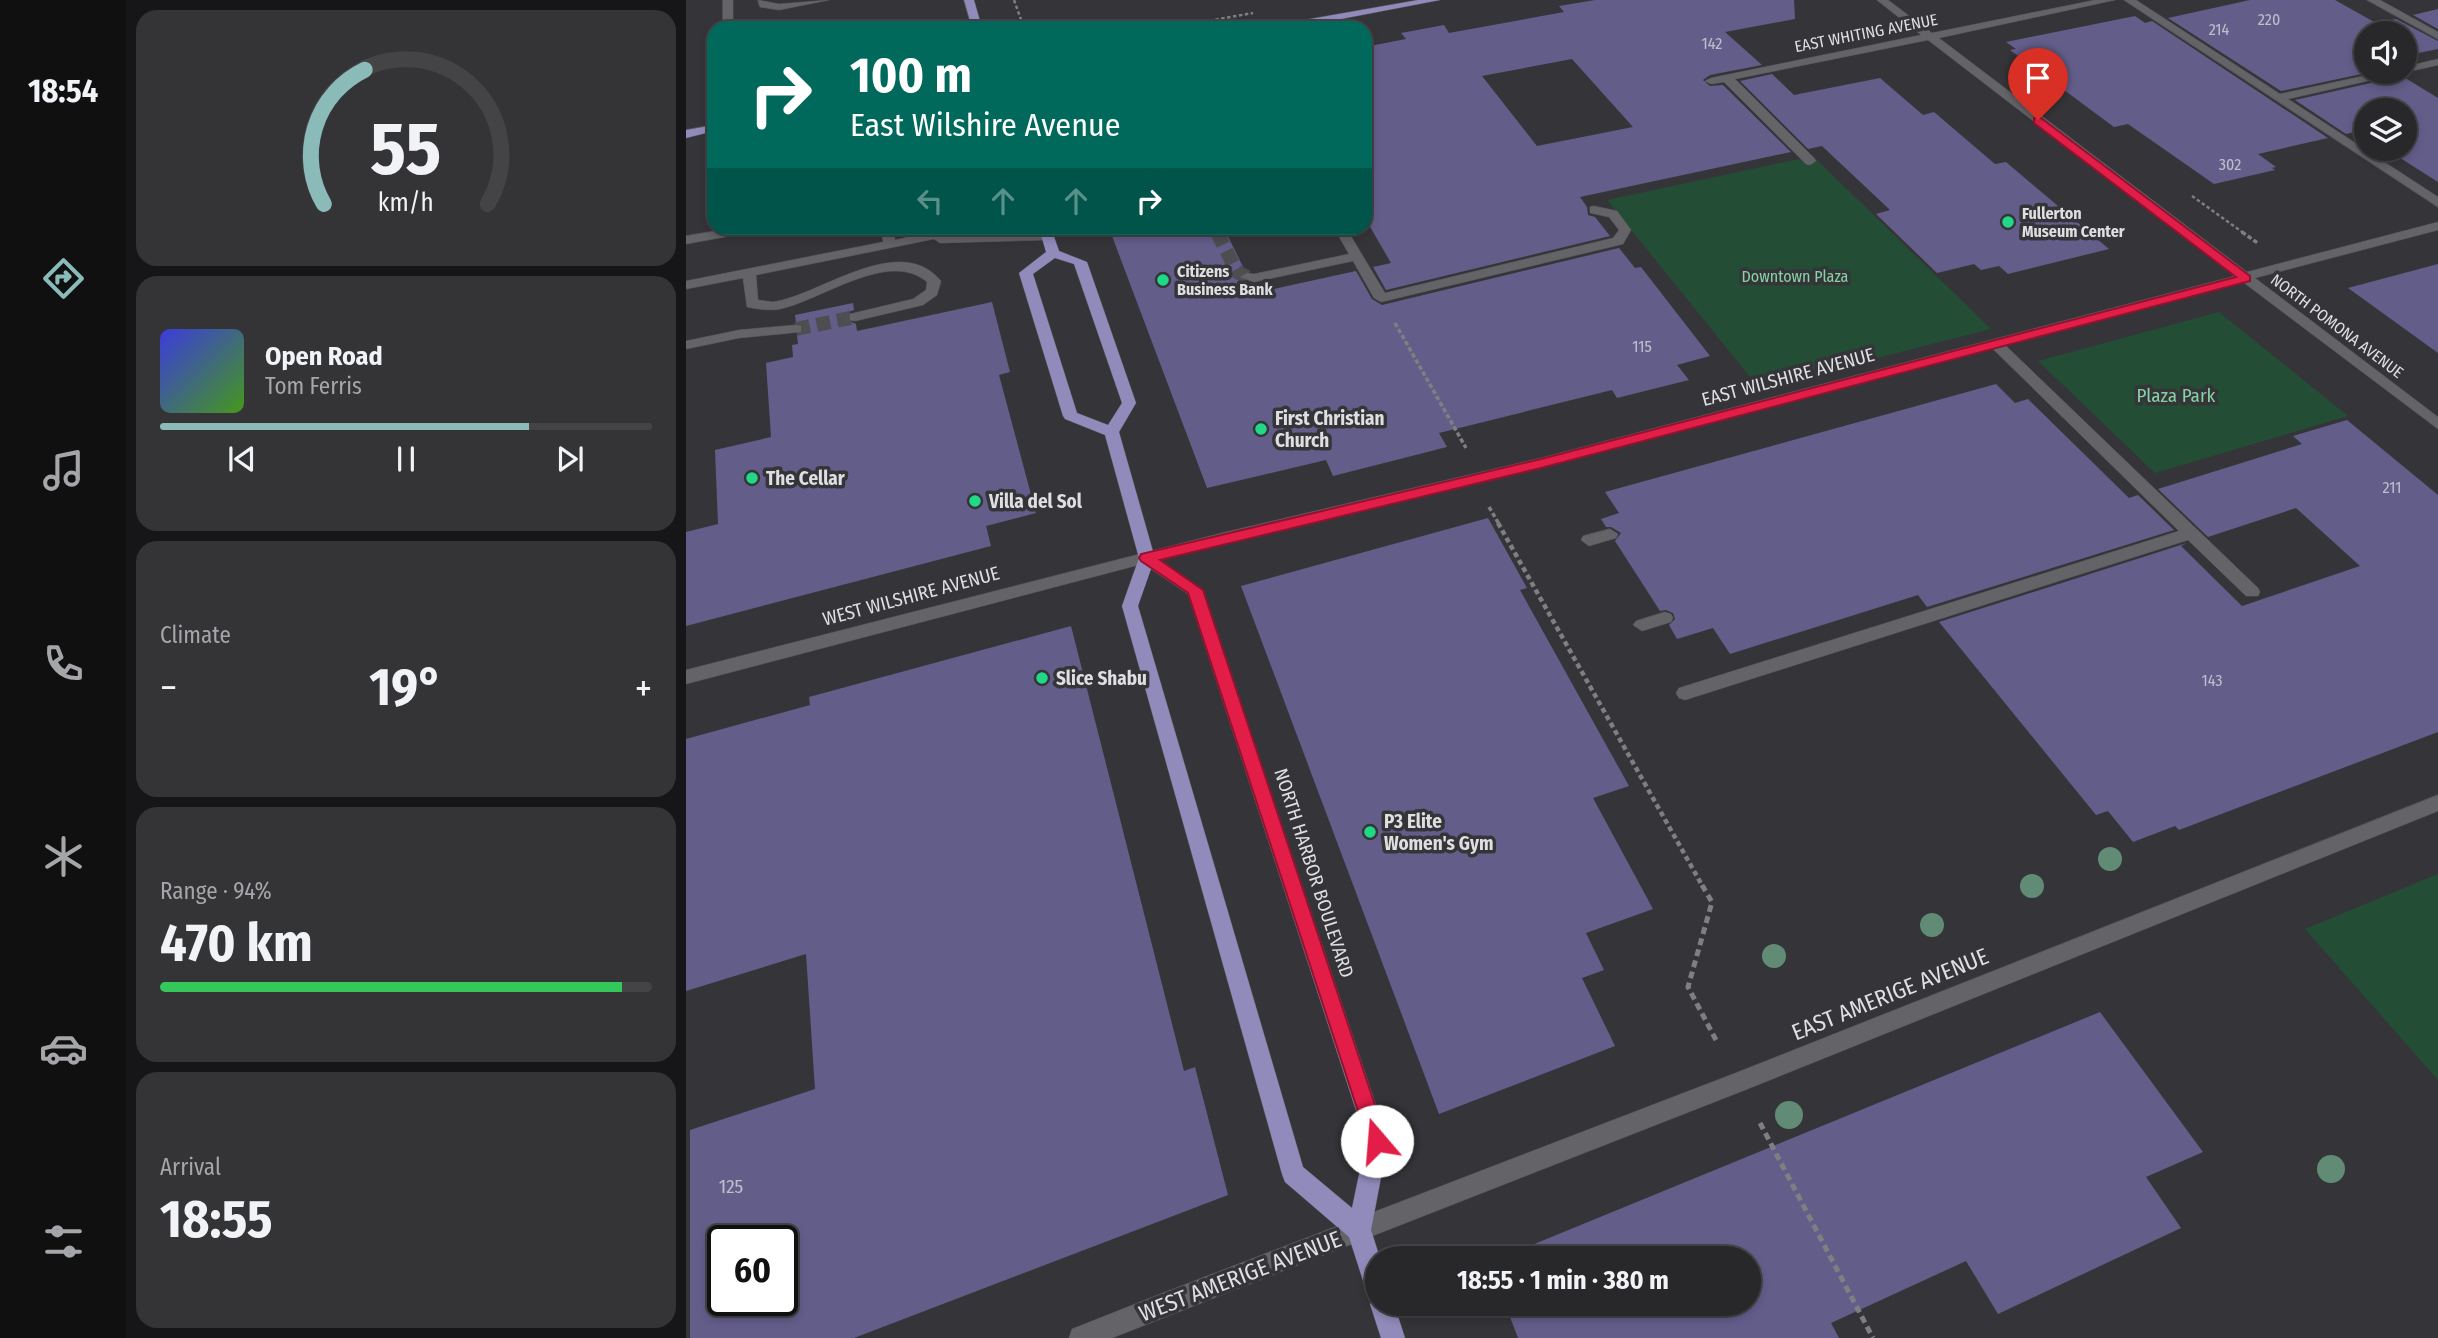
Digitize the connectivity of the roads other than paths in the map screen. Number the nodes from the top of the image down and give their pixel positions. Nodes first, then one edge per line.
1 (728, 0) edge
2 (763, 0) edge
3 (824, 0) edge
4 (969, 0) edge
5 (1435, 0) edge
6 (1882, 0) edge
7 (2110, 0) edge
8 (2129, 0) edge
9 (2372, 0) edge
10 (729, 21) edge
11 (975, 21) edge
12 (1316, 21) edge
13 (2438, 36) edge
14 (1928, 37) junction
15 (2438, 62) edge
16 (2422, 66) junction
17 (2417, 67) edge
18 (2438, 75) edge
19 (1727, 78) junction
20 (1711, 81) dead end
21 (2354, 81) edge
22 (2279, 98) junction
23 (707, 130) edge
24 (686, 134) edge
25 (1810, 161) dead end
26 (2438, 203) edge
27 (1594, 210) dead end
28 (2438, 226) edge
29 (714, 235) edge
30 (888, 235) edge
31 (934, 235) edge
32 (992, 235) edge
33 (1047, 235) edge
34 (1344, 235) edge
35 (919, 239) junction
36 (686, 240) edge
37 (890, 245) junction
38 (1053, 253) junction
39 (1356, 256) junction
40 (749, 273) junction
41 (1251, 277) dead end
42 (2245, 278) junction
43 (686, 285) edge
44 (855, 317) tunnel mouth
45 (796, 329) tunnel mouth
46 (1996, 344) junction
47 (686, 345) edge
48 (2438, 424) edge
49 (1112, 432) junction
50 (2134, 477) junction
51 (2115, 484) dead end
52 (2191, 533) junction
53 (1610, 534) dead end
54 (1589, 540) dead end
55 (1147, 558) junction
56 (2252, 592) dead end
57 (1665, 618) dead end
58 (1642, 625) dead end
59 (686, 677) edge
60 (1685, 693) dead end
61 (2438, 803) edge
62 (1359, 1230) junction
63 (1365, 1249) edge
64 (1386, 1316) edge
65 (1081, 1338) edge
66 (1393, 1338) edge

1 - 10 street
2 - 3 street
4 - 11 main road
5 - 12 main road
6 - 14 street, NORTH POMONA AVENUE
7 - 14 street, EAST WHITING AVENUE
8 - 22 street
9 - 13 street
14 - 19 street, EAST WHITING AVENUE
14 - 42 street, NORTH POMONA AVENUE
15 - 16 street
16 - 17 street
16 - 18 street
19 - 20 street, EAST WHITING AVENUE
19 - 25 street
21 - 22 street
22 - 26 street
23 - 24 main road
27 - 39 street
28 - 42 street, EAST WILSHIRE AVENUE
29 - 36 street
30 - 37 street
31 - 35 street
32 - 35 street
33 - 38 main road
34 - 39 street
35 - 37 street
37 - 40 street
38 - 49 main road
38 - 49 main road
39 - 41 street
40 - 43 street
40 - 44 street
42 - 46 street, EAST WILSHIRE AVENUE
42 - 48 street, NORTH POMONA AVENUE
45 - 47 street
46 - 50 street
46 - 55 street, EAST WILSHIRE AVENUE
49 - 55 main road
50 - 51 street
50 - 52 street
52 - 56 street
52 - 60 street
53 - 54 street
55 - 59 street, WEST WILSHIRE AVENUE
55 - 62 main road
55 - 62 main road, NORTH HARBOR BOULEVARD
57 - 58 street
61 - 62 street, EAST AMERIGE AVENUE
62 - 63 main road, NORTH HARBOR BOULEVARD
62 - 65 street, WEST AMERIGE AVENUE
64 - 66 main road

